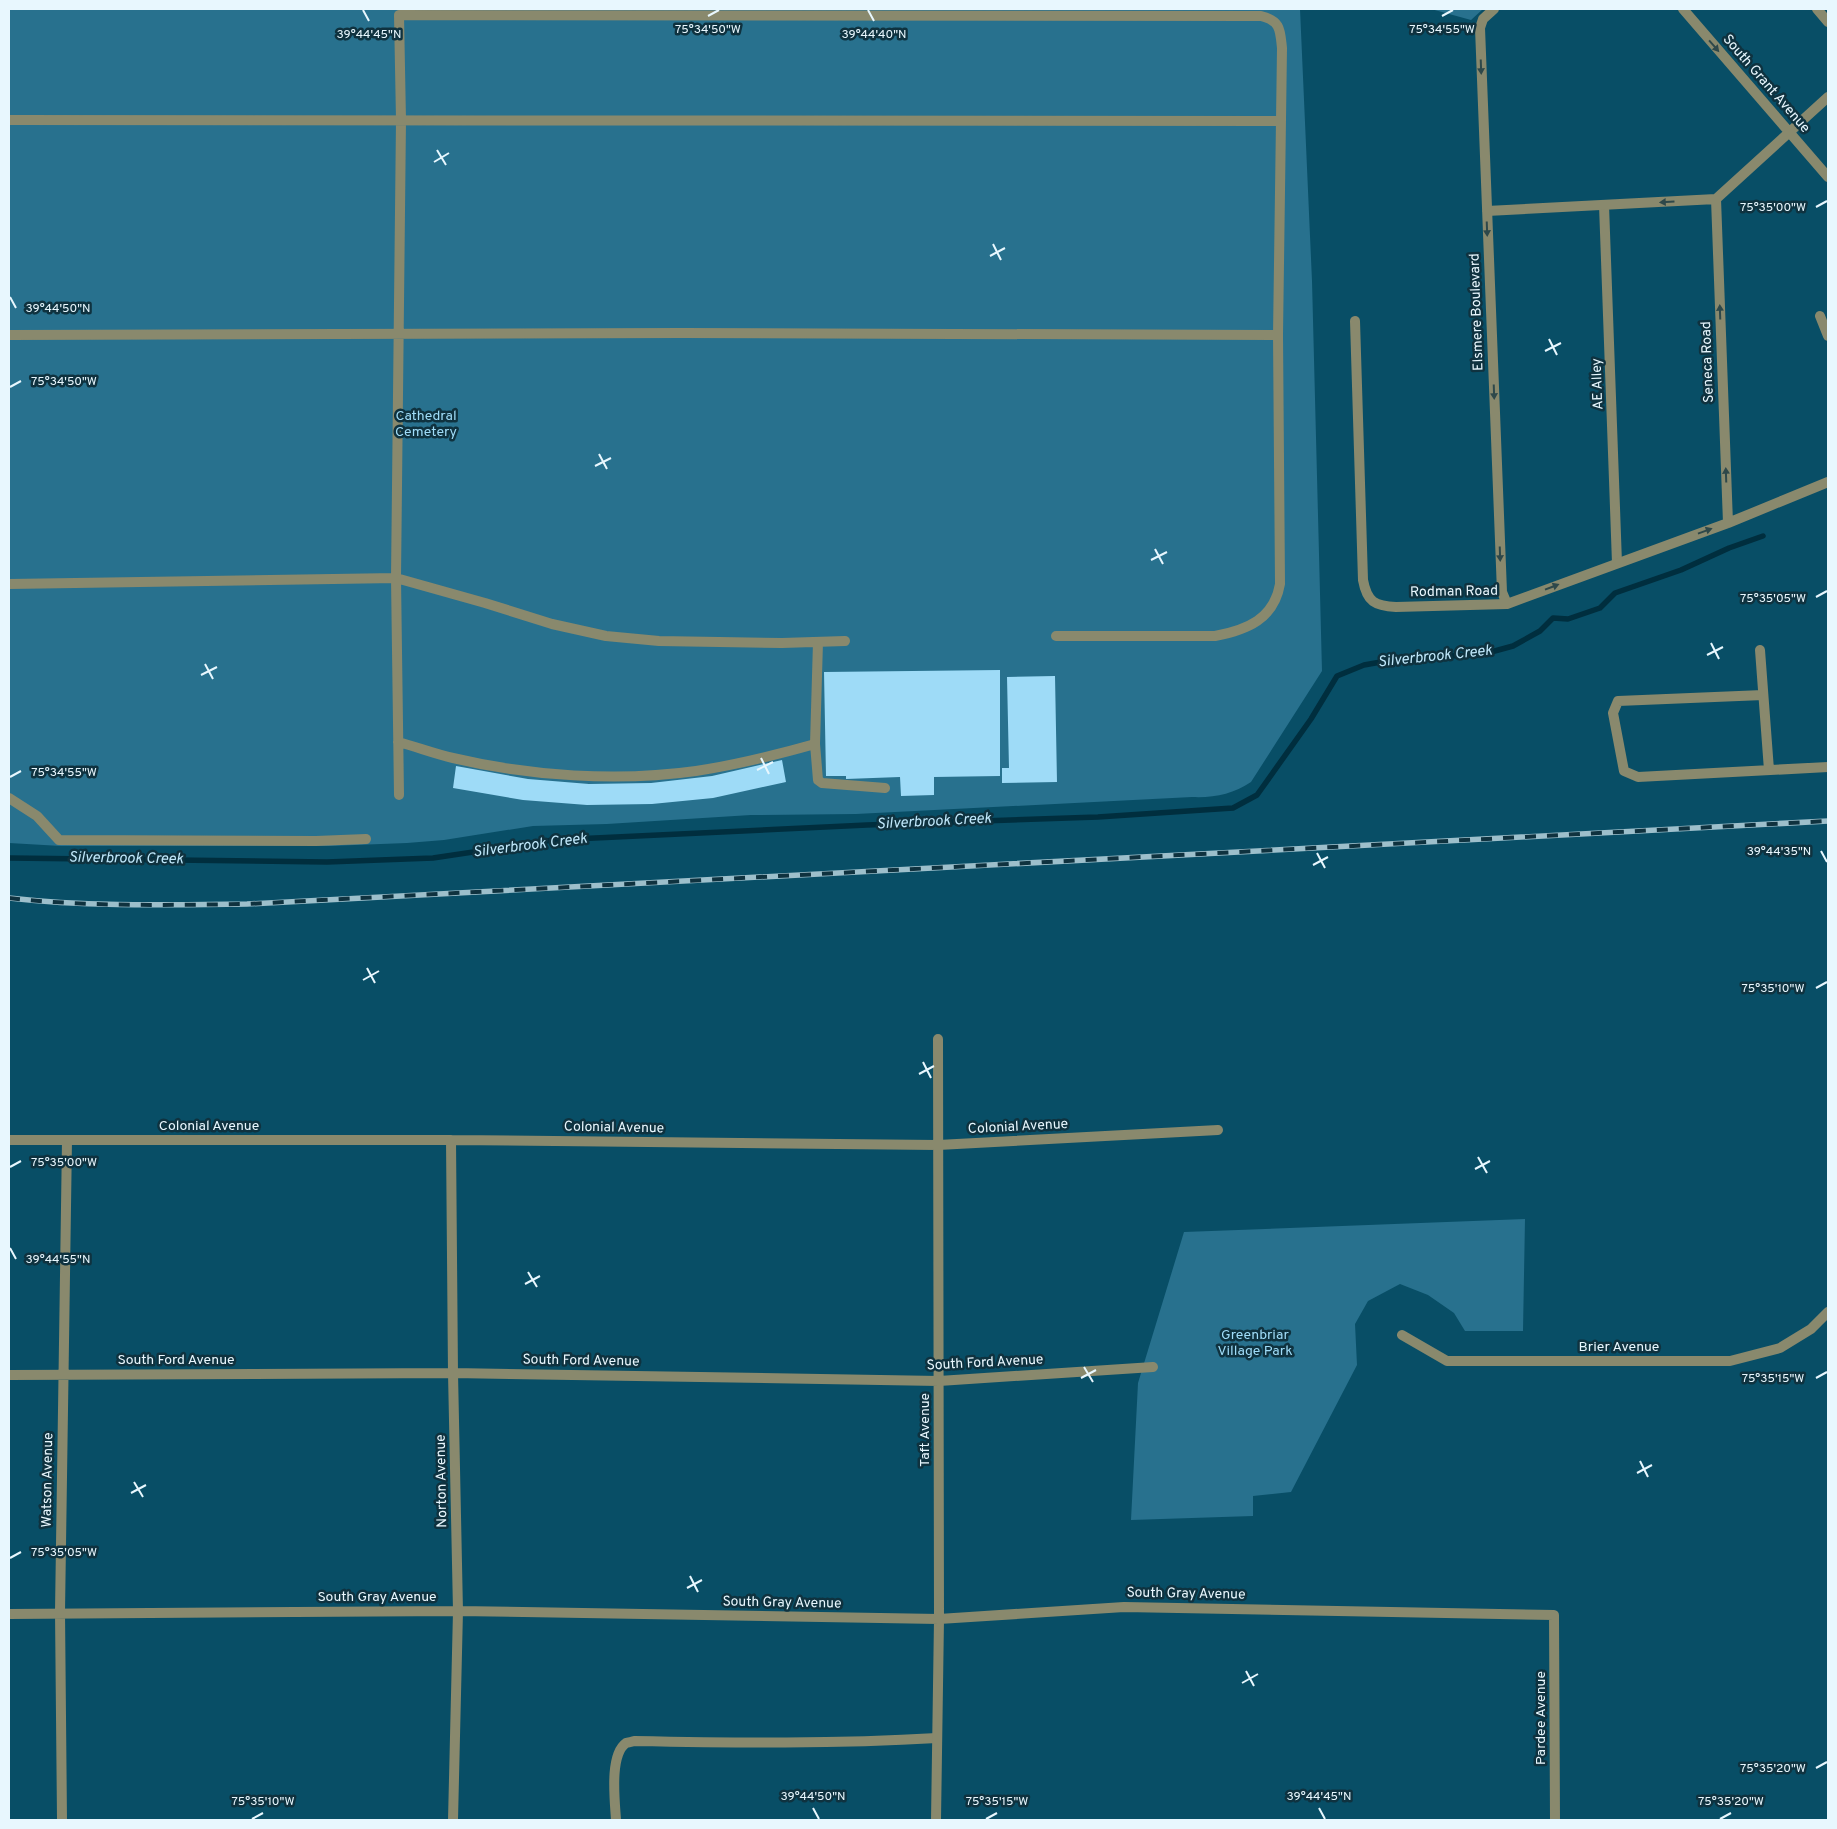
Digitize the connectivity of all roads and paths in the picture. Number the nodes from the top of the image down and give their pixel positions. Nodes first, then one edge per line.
1 (1494, 9) edge
2 (1683, 9) edge
3 (1817, 9) edge
4 (1828, 22) edge
5 (1828, 97) edge
6 (9, 120) edge
7 (401, 120) junction
8 (1281, 121) junction
9 (1790, 133) junction
10 (1828, 177) edge
11 (1716, 199) junction
12 (1604, 205) junction
13 (1487, 211) junction
14 (1820, 316) dead end
15 (1355, 320) dead end
16 (399, 334) junction
17 (9, 335) edge
18 (1278, 335) junction
19 (1828, 336) edge
20 (1828, 482) edge
21 (1728, 523) junction
22 (1617, 563) junction
23 (396, 578) junction
24 (9, 584) edge
25 (1507, 604) junction
26 (1056, 636) dead end
27 (845, 641) dead end
28 (818, 642) junction
29 (1760, 650) dead end
30 (1763, 695) junction
31 (398, 742) junction
32 (814, 744) junction
33 (1828, 768) edge
34 (1769, 770) junction
35 (885, 788) dead end
36 (399, 795) dead end
37 (9, 798) edge
38 (366, 839) dead end
39 (938, 1039) dead end
40 (1218, 1130) dead end
41 (9, 1140) edge
42 (67, 1140) junction
43 (451, 1140) junction
44 (938, 1145) junction
45 (1828, 1312) edge
46 (1402, 1335) dead end
47 (1153, 1366) dead end
48 (453, 1373) junction
49 (63, 1374) junction
50 (9, 1375) edge
51 (939, 1380) junction
52 (458, 1611) junction
53 (60, 1612) junction
54 (9, 1614) edge
55 (1554, 1615) joint
56 (939, 1619) junction
57 (937, 1738) junction
58 (62, 1820) edge
59 (453, 1820) edge
60 (616, 1820) edge
61 (936, 1820) edge
62 (1555, 1820) edge

1 -> 13 street, Elsmere Boulevard
2 -> 9 street, South Grant Avenue
3 - 4 street
5 - 9 street
6 - 7 street
7 - 8 street
7 - 8 street
7 - 16 street
8 - 18 street
9 - 10 street, South Grant Avenue
9 - 11 street
11 -> 12 street
21 -> 11 street, Seneca Road
12 - 13 street
12 - 22 street, AE Alley
13 -> 25 street, Elsmere Boulevard
14 - 19 street
15 - 25 street, Rodman Road
16 - 17 street
16 - 18 street
16 - 23 street
18 - 26 street
20 - 21 street, Rodman Road
22 -> 21 street, Rodman Road
25 -> 22 street, Rodman Road
23 - 24 street
23 - 28 street
23 - 31 street
27 - 28 street
28 - 32 street
29 - 30 street
30 - 34 street
30 - 34 street
31 - 32 street
31 - 36 street
32 - 35 street
33 - 34 street
37 - 38 street
39 - 44 street, Taft Avenue
40 - 44 street, Colonial Avenue
41 - 42 street, Colonial Avenue
42 - 43 street, Colonial Avenue
42 - 49 street, Watson Avenue
43 - 44 street, Colonial Avenue
43 - 48 street, Norton Avenue
44 - 51 street, Taft Avenue
45 - 46 street, Brier Avenue
47 - 51 street, South Ford Avenue
48 - 49 street, South Ford Avenue
48 - 51 street, South Ford Avenue
48 - 52 street, Norton Avenue
49 - 50 street, South Ford Avenue
49 - 53 street, Watson Avenue
51 - 56 street, Taft Avenue
52 - 53 street, South Gray Avenue
52 - 56 street, South Gray Avenue
52 - 59 street, Norton Avenue
53 - 54 street, South Gray Avenue
53 - 58 street, Watson Avenue
55 - 56 street, South Gray Avenue
55 - 62 street, Pardee Avenue
56 - 57 street, Taft Avenue
57 - 60 street
57 - 61 street, Taft Avenue

